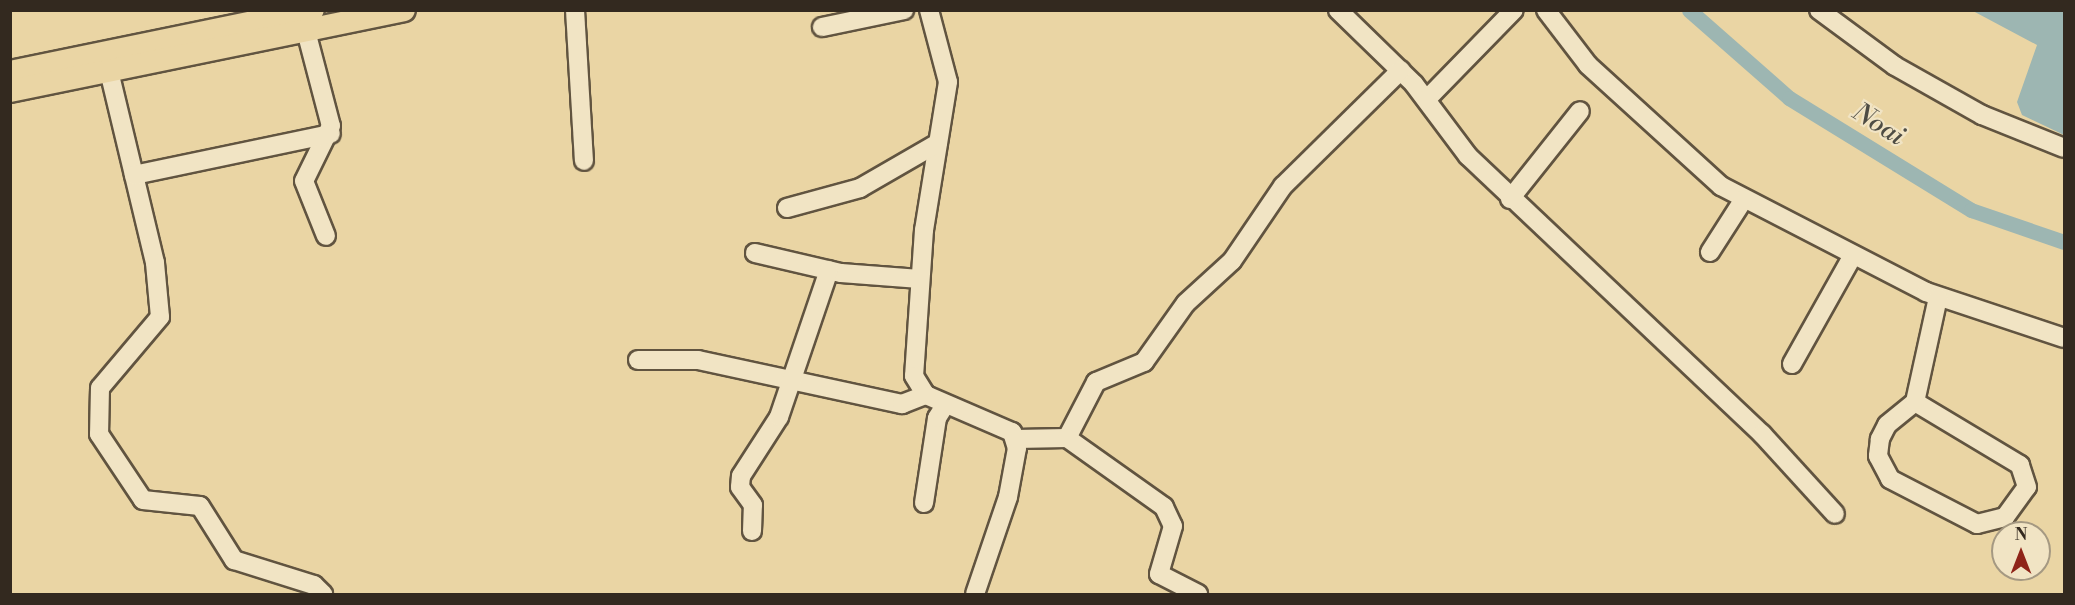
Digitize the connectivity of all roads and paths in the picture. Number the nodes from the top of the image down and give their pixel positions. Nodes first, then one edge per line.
1 (404, 10) edge
2 (575, 10) edge
3 (904, 10) edge
4 (929, 10) edge
5 (1338, 10) edge
6 (1514, 10) edge
7 (1546, 10) edge
8 (1819, 10) edge
9 (309, 21) edge
10 (822, 27) dead end
11 (1401, 70) junction
12 (109, 71) junction
13 (10, 72) edge
14 (10, 91) edge
15 (1427, 99) junction
16 (1580, 111) dead end
17 (331, 134) junction
18 (938, 143) junction
19 (2064, 148) edge
20 (584, 161) dead end
21 (134, 175) junction
22 (1510, 199) junction
23 (1744, 199) junction
24 (787, 208) dead end
25 (326, 236) dead end
26 (1710, 252) dead end
27 (755, 253) dead end
28 (1852, 257) junction
29 (829, 270) junction
30 (920, 279) junction
31 (1938, 297) junction
32 (2064, 338) edge
33 (638, 360) dead end
34 (1792, 364) dead end
35 (786, 382) junction
36 (926, 394) junction
37 (1915, 402) junction
38 (945, 405) junction
39 (1067, 438) junction
40 (1016, 439) junction
41 (924, 503) dead end
42 (1835, 514) dead end
43 (752, 531) dead end
44 (1186, 592) edge
45 (323, 594) edge
46 (975, 594) edge

1 - 9 main road
2 - 20 street
3 - 10 street
4 - 18 street
5 - 11 street
6 - 15 street
7 - 23 street
8 - 19 street
9 - 12 main road
9 - 13 main road
9 - 17 street
11 - 15 street
11 - 39 street
12 - 14 main road
12 - 21 street
15 - 22 street
16 - 22 street
17 - 21 street
17 - 25 street
18 - 24 street
18 - 30 street
21 - 45 street
22 - 42 street
23 - 26 street
23 - 28 street
27 - 29 street
28 - 31 street
28 - 34 street
29 - 30 street
29 - 35 street
30 - 36 street
31 - 32 street
31 - 37 street
33 - 35 street
35 - 36 street
35 - 43 street
36 - 38 street
37 - 37 street
38 - 40 street
38 - 41 street
39 - 40 street
39 - 44 street
40 - 46 street

